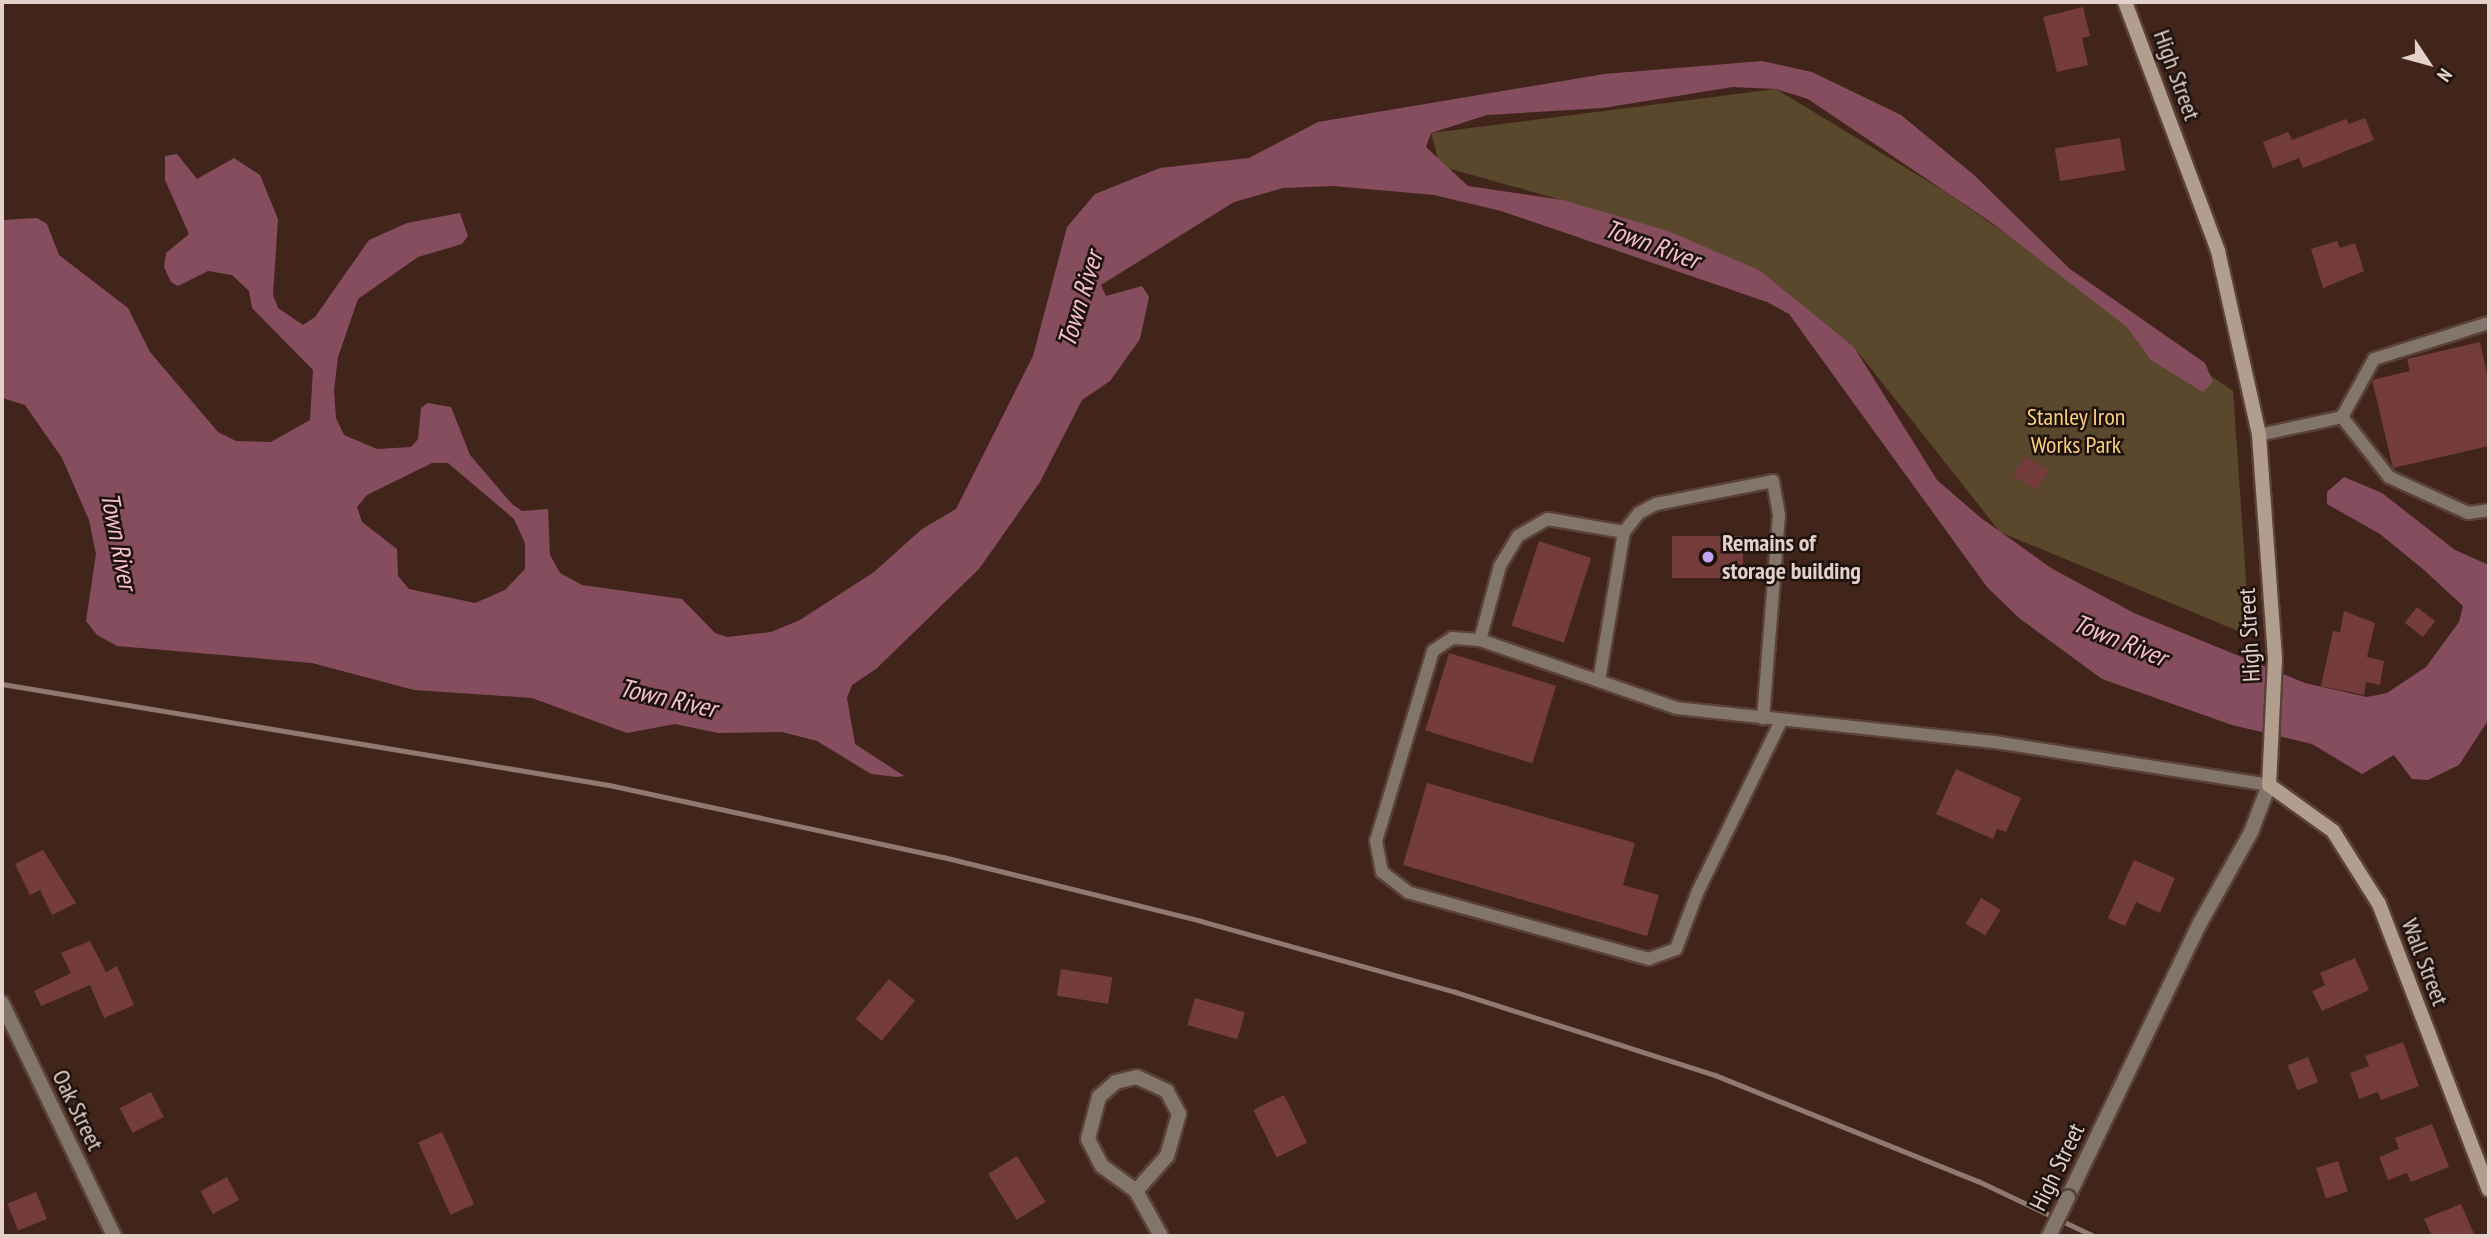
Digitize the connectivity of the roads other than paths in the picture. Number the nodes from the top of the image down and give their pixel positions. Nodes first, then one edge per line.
1 (2125, 2) edge
2 (2489, 323) edge
3 (2342, 417) junction
4 (2259, 435) junction
5 (2489, 510) edge
6 (1624, 532) junction
7 (1480, 639) junction
8 (1599, 681) junction
9 (1763, 718) junction
10 (1781, 721) junction
11 (2269, 785) junction
12 (2, 1003) edge
13 (2489, 1190) edge
14 (1136, 1191) junction
15 (114, 1236) edge
16 (1161, 1236) edge
17 (2049, 1236) edge

1 - 4 main road, High Street
2 - 3 lane
3 - 4 lane
3 - 5 lane
4 - 11 main road, High Street
6 - 7 lane
6 - 8 lane
6 - 9 lane
7 - 8 lane
7 - 10 lane
8 - 9 lane
9 - 10 lane
10 - 11 lane
11 - 13 main road, Wall Street
11 - 17 street, High Street, bridge
12 - 15 street, Oak Street
14 - 14 street
14 - 16 street

